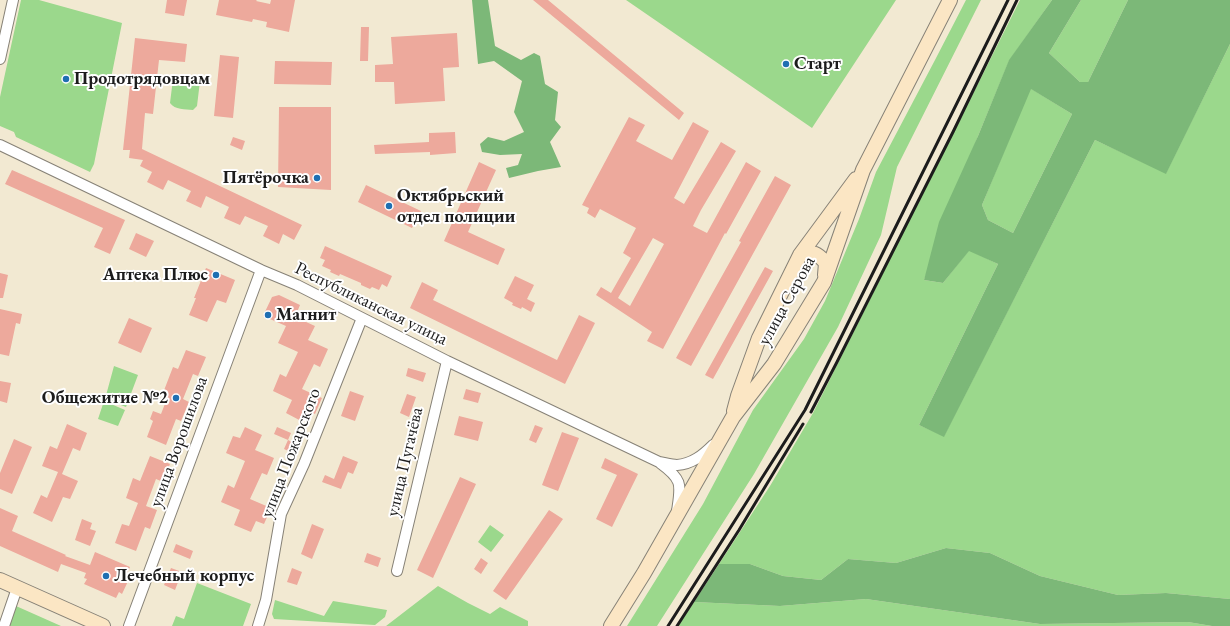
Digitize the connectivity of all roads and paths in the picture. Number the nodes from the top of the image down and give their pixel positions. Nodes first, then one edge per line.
1 (13, 0) edge
2 (950, 0) edge
3 (0, 59) edge
4 (0, 144) edge
5 (863, 170) junction
6 (800, 255) junction
7 (262, 270) junction
8 (824, 282) junction
9 (362, 318) junction
10 (447, 361) junction
11 (733, 417) junction
12 (723, 434) junction
13 (659, 462) junction
14 (677, 516) junction
15 (397, 571) dead end
16 (0, 580) edge
17 (17, 588) junction
18 (4, 626) edge
19 (103, 626) edge
20 (128, 626) edge
21 (258, 626) edge
22 (611, 626) edge

1 - 3 street
2 - 5 street, улица Серова
4 - 7 street, Республиканская улица
5 - 6 street, улица Серова
5 - 8 street, улица Серова
6 - 8 street
6 - 11 street, улица Серова
7 - 9 street, Республиканская улица
7 - 20 street, улица Ворошилова
8 - 11 street, улица Серова
9 - 10 street, Республиканская улица
9 - 21 street, улица Пожарского
10 - 13 street, Республиканская улица
10 - 15 street, улица Пугачёва
11 - 12 street, улица Серова
12 - 13 street, Республиканская улица
12 - 14 street, улица Серова
13 - 14 street
14 - 22 street, улица Серова
16 - 17 street
17 - 18 street
17 - 19 street

